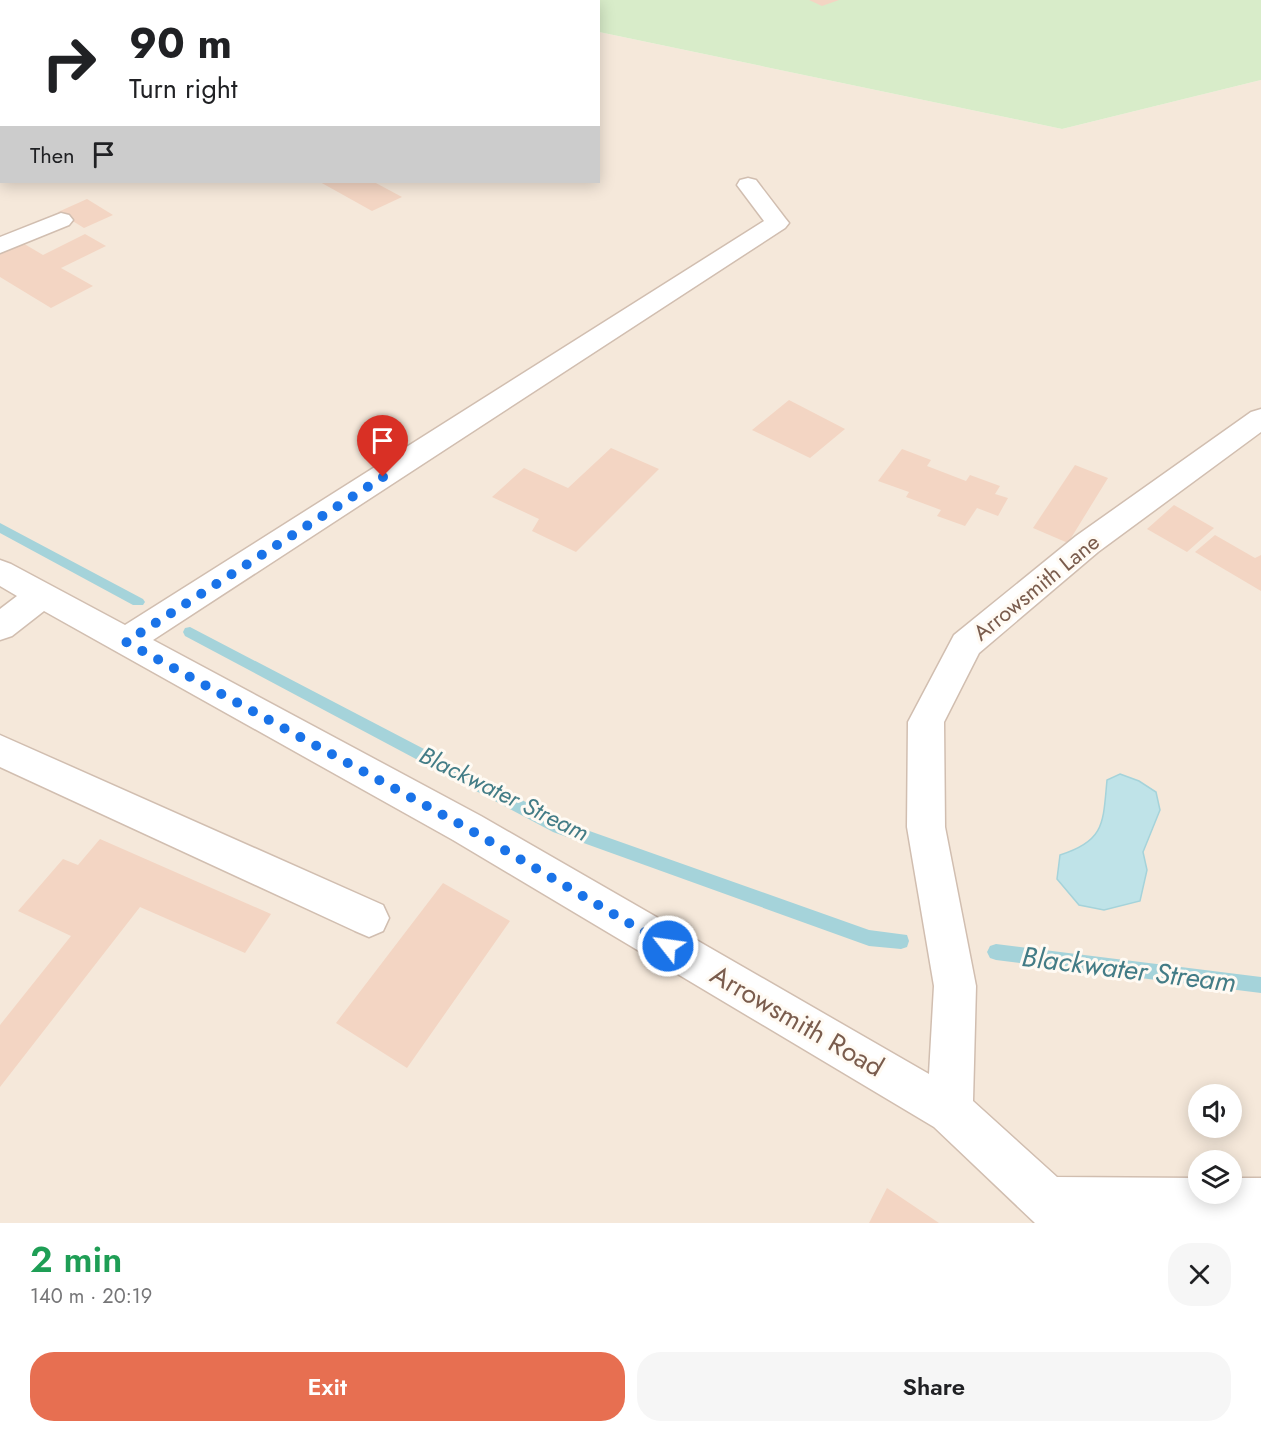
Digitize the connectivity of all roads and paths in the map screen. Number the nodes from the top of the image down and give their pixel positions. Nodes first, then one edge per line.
1 (748, 185) dead end
2 (61, 220) dead end
3 (0, 246) edge
4 (1261, 418) edge
5 (0, 572) edge
6 (42, 595) junction
7 (0, 627) edge
8 (126, 642) junction
9 (0, 750) edge
10 (369, 918) dead end
11 (950, 1111) junction
12 (1261, 1202) edge
13 (1056, 1212) edge

1 - 8 street
2 - 3 street
4 - 11 street, Arrowsmith Lane
5 - 6 street, Arrowsmith Road
6 - 7 street
6 - 8 street, Arrowsmith Road
8 - 11 street, Arrowsmith Road
9 - 10 street
11 - 13 street, Arrowsmith Road
12 - 13 street

